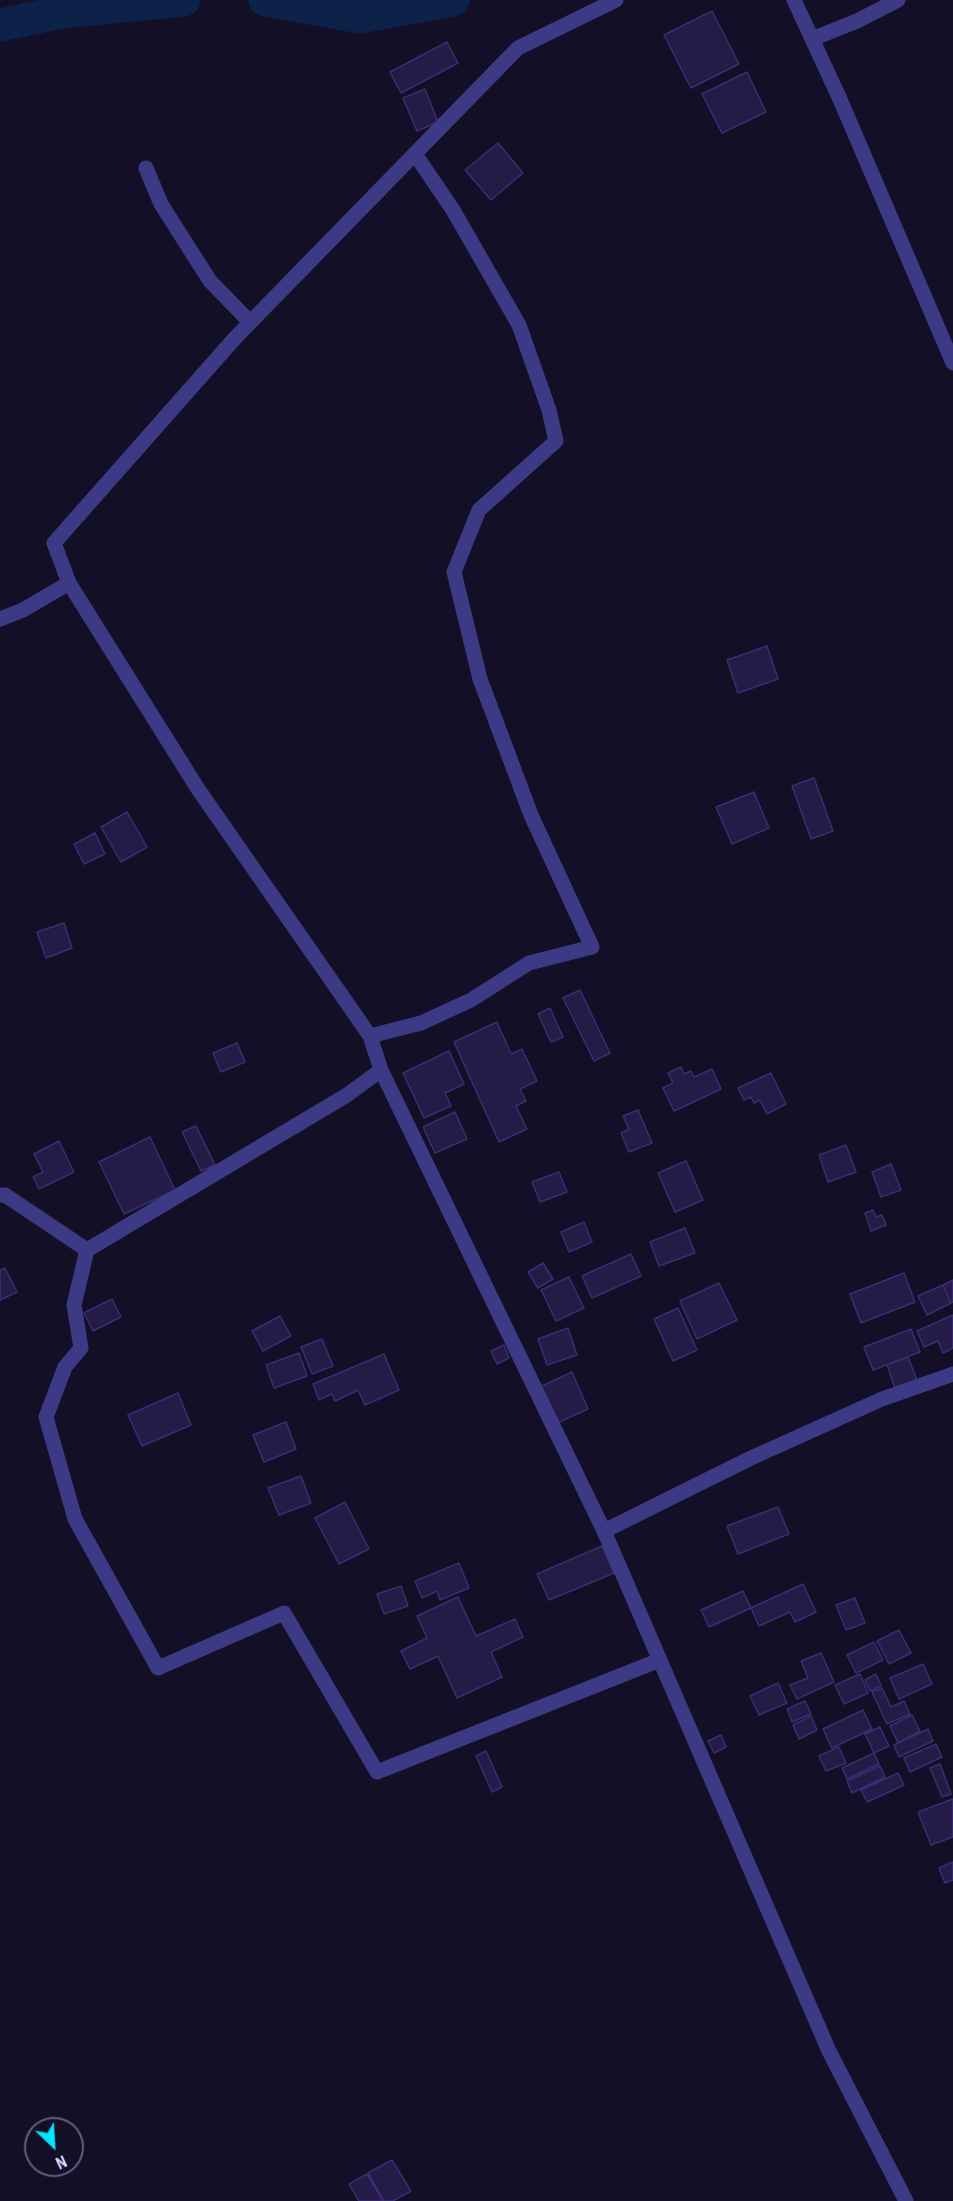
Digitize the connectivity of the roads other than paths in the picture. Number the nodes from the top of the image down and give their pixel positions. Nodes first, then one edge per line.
1 (616, 0) edge
2 (794, 0) edge
3 (898, 0) edge
4 (812, 39) junction
5 (415, 154) junction
6 (146, 168) dead end
7 (250, 322) junction
8 (953, 363) edge
9 (69, 583) junction
10 (0, 619) edge
11 (370, 1036) junction
12 (381, 1070) junction
13 (0, 1195) edge
14 (87, 1250) junction
15 (953, 1374) edge
16 (604, 1531) junction
17 (660, 1660) junction
18 (906, 2201) edge

1 - 5 street
2 - 4 street
3 - 4 street
4 - 8 street
5 - 7 street
5 - 11 street
6 - 7 street
7 - 9 street
9 - 10 street
9 - 11 street
11 - 12 street
12 - 14 street
12 - 16 street
13 - 14 street
14 - 17 street
15 - 16 street
16 - 17 street
17 - 18 street

